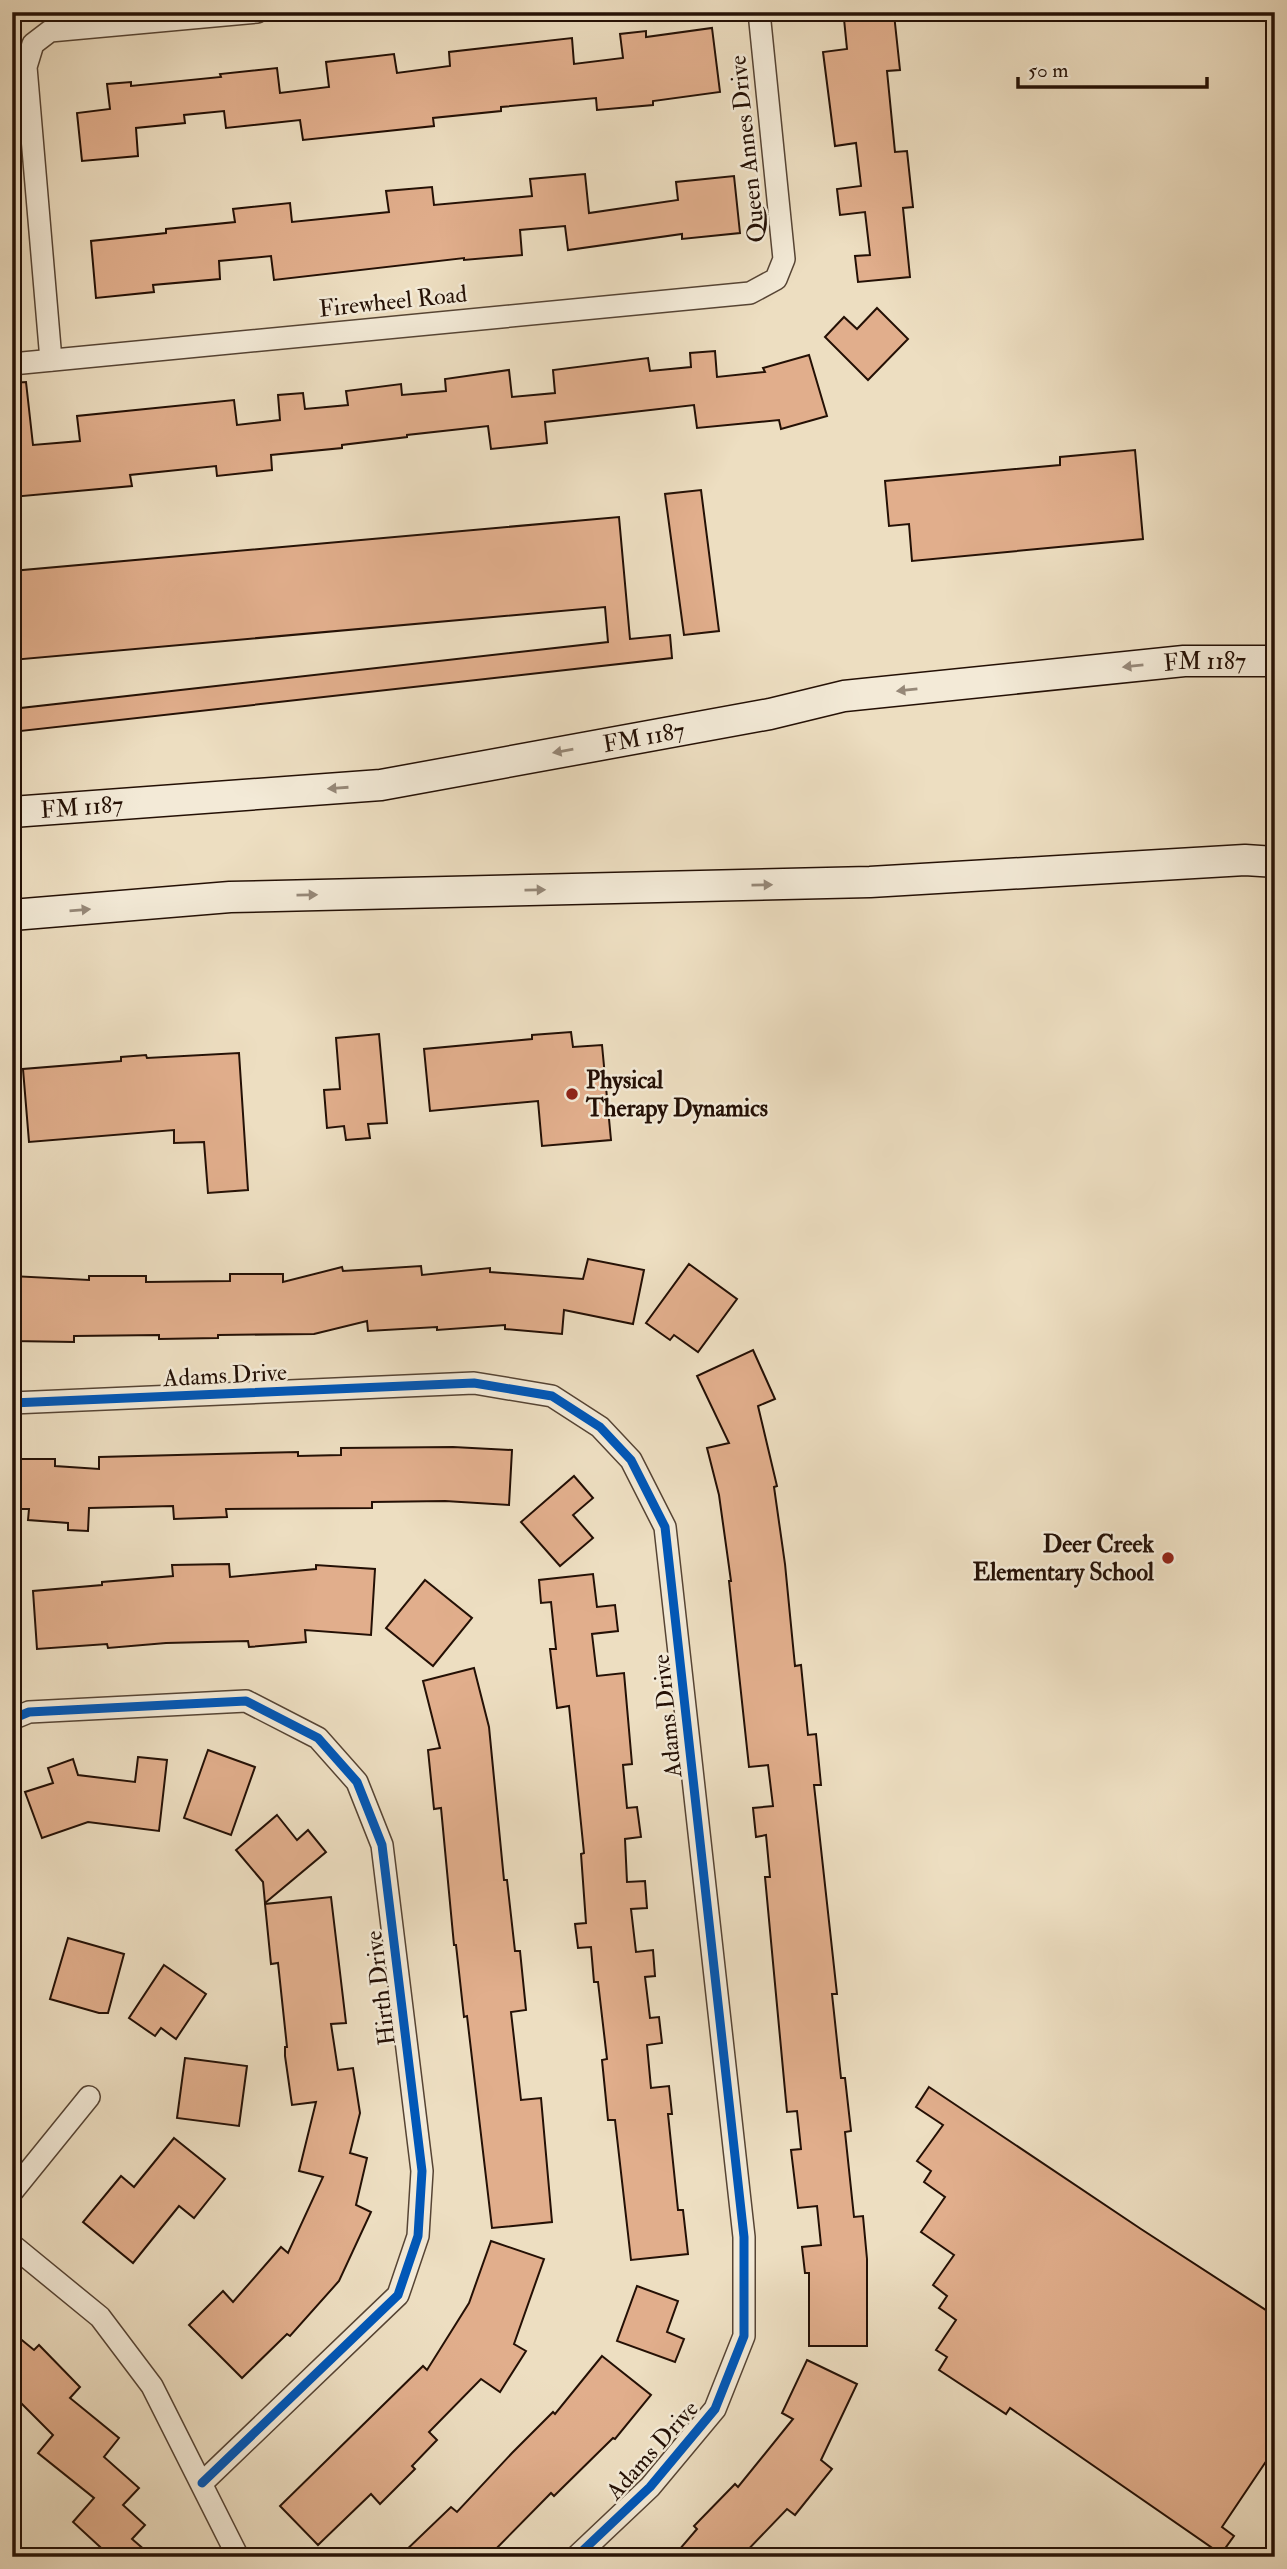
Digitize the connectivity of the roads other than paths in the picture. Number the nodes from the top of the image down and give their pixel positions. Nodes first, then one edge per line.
1 (257, 12) edge
2 (759, 12) edge
3 (776, 279) joint
4 (51, 360) junction
5 (12, 364) edge
6 (1275, 661) edge
7 (12, 812) edge
8 (1275, 862) edge
9 (12, 915) edge
10 (12, 1403) edge
11 (12, 1719) edge
12 (89, 2097) dead end
13 (12, 2192) edge
14 (12, 2245) edge
15 (202, 2483) junction
16 (238, 2557) edge
17 (576, 2557) edge

1 - 4 street
2 - 3 street, Queen Annes Drive
3 - 4 street, Firewheel Road
4 - 5 street, Firewheel Road
6 -> 7 main road, FM 1187 / FM 1187
9 -> 8 main road
10 - 17 street, Adams Drive
11 - 15 street, Hirth Drive
12 - 13 street
14 - 15 street
15 - 16 street

